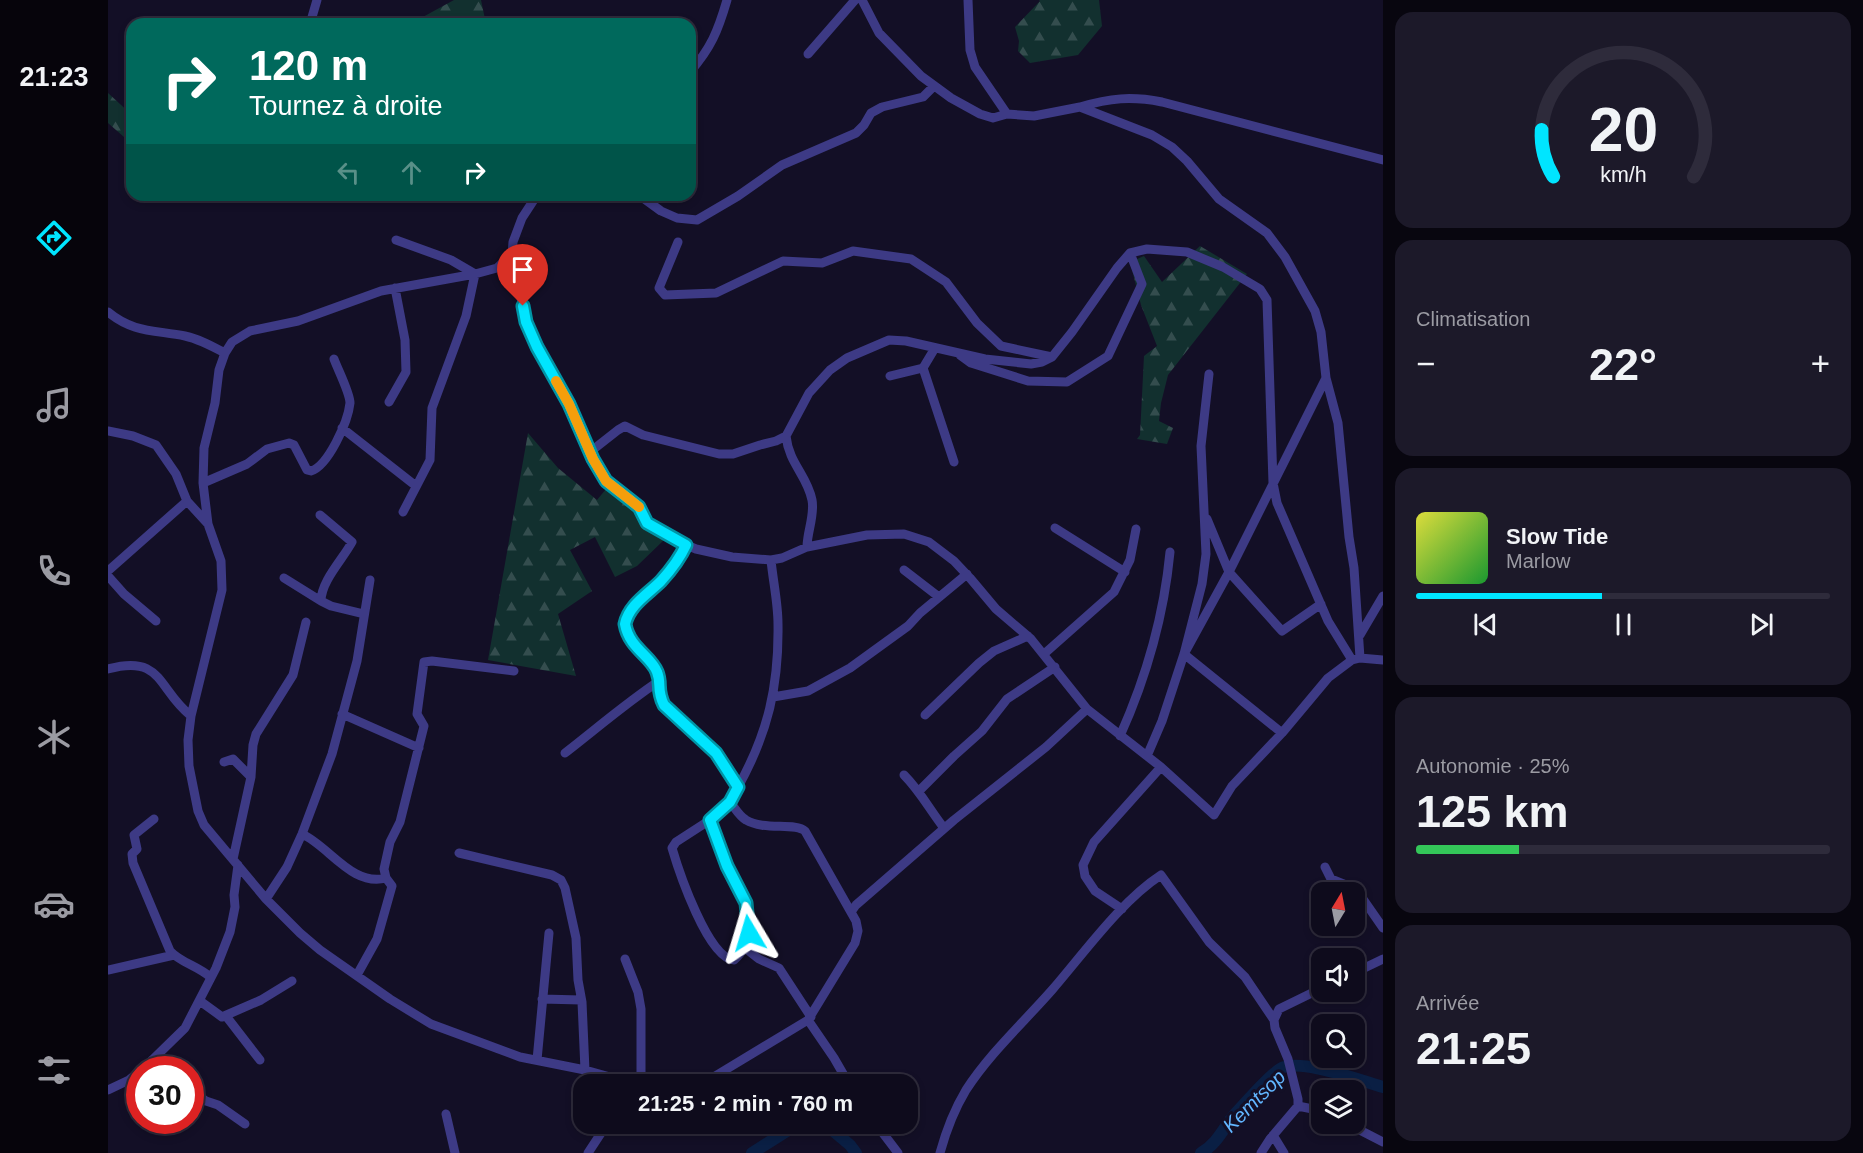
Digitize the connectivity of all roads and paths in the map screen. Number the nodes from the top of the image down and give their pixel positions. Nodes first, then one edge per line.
1 (317, 0) edge
2 (727, 0) edge
3 (855, 0) edge
4 (862, 0) edge
5 (969, 1) edge
6 (312, 18) edge
7 (808, 54) dead end
8 (696, 65) edge
9 (934, 86) junction
10 (1080, 107) junction
11 (1008, 114) junction
12 (1383, 160) edge
13 (533, 201) edge
14 (647, 201) edge
15 (396, 240) dead end
16 (678, 242) dead end
17 (1130, 253) junction
18 (512, 254) junction
19 (475, 274) junction
20 (395, 288) junction
21 (108, 312) edge
22 (935, 348) junction
23 (955, 351) junction
24 (225, 353) junction
25 (1052, 357) junction
26 (334, 359) dead end
27 (923, 368) junction
28 (1209, 374) dead end
29 (890, 376) dead end
30 (1326, 378) junction
31 (389, 402) dead end
32 (342, 428) junction
33 (108, 431) edge
34 (786, 436) junction
35 (590, 452) junction
36 (954, 462) dead end
37 (203, 483) junction
38 (1273, 483) junction
39 (416, 486) junction
40 (187, 501) junction
41 (1204, 511) junction
42 (403, 512) dead end
43 (320, 515) dead end
44 (208, 524) junction
45 (1055, 528) dead end
46 (1136, 529) dead end
47 (686, 545) junction
48 (807, 547) junction
49 (1170, 552) dead end
50 (771, 560) junction
51 (903, 570) dead end
52 (108, 571) edge
53 (1125, 572) junction
54 (1229, 572) junction
55 (967, 574) junction
56 (108, 576) edge
57 (284, 578) dead end
58 (370, 580) dead end
59 (1383, 596) edge
60 (939, 597) junction
61 (321, 601) junction
62 (1321, 604) junction
63 (364, 614) junction
64 (156, 621) dead end
65 (306, 622) dead end
66 (1028, 636) junction
67 (1359, 636) junction
68 (1044, 654) junction
69 (1184, 654) junction
70 (1356, 658) junction
71 (1383, 660) edge
72 (1055, 667) junction
73 (108, 669) edge
74 (514, 670) dead end
75 (659, 681) junction
76 (773, 697) junction
77 (1087, 709) junction
78 (342, 714) junction
79 (925, 715) dead end
80 (191, 716) junction
81 (1282, 733) junction
82 (1120, 736) junction
83 (419, 748) junction
84 (564, 753) dead end
85 (1147, 756) junction
86 (224, 762) dead end
87 (1161, 767) junction
88 (904, 775) dead end
89 (251, 777) junction
90 (738, 787) junction
91 (919, 791) junction
92 (730, 802) junction
93 (154, 819) dead end
94 (710, 820) junction
95 (944, 828) junction
96 (302, 834) junction
97 (459, 853) dead end
98 (236, 862) junction
99 (1325, 867) dead end
100 (386, 878) junction
101 (266, 899) junction
102 (1122, 909) junction
103 (851, 912) junction
104 (1383, 928) edge
105 (549, 933) dead end
106 (745, 948) junction
107 (174, 955) junction
108 (625, 959) dead end
109 (1383, 959) edge
110 (1365, 968) edge
111 (108, 970) edge
112 (357, 975) junction
113 (210, 977) junction
114 (292, 981) dead end
115 (1311, 993) edge
116 (542, 999) junction
117 (581, 1000) junction
118 (200, 1001) junction
119 (226, 1016) junction
120 (809, 1018) junction
121 (1274, 1020) junction
122 (156, 1056) edge
123 (260, 1060) dead end
124 (537, 1060) junction
125 (585, 1070) junction
126 (597, 1074) edge
127 (640, 1074) edge
128 (718, 1074) edge
129 (843, 1074) edge
130 (126, 1081) edge
131 (108, 1090) edge
132 (204, 1100) edge
133 (1298, 1106) junction
134 (1311, 1109) edge
135 (446, 1114) dead end
136 (245, 1124) dead end
137 (1365, 1133) edge
138 (600, 1134) edge
139 (884, 1134) edge
140 (1273, 1135) junction
141 (1383, 1142) edge
142 (455, 1153) edge
143 (588, 1153) edge
144 (898, 1153) edge
145 (940, 1153) edge
146 (1261, 1153) edge
147 (1284, 1153) edge

1 - 6 street
2 - 8 street
3 - 7 street
4 - 9 street
5 - 11 street
9 - 11 street
9 - 14 street
10 - 11 street
10 - 12 street
10 - 30 street
13 - 18 street
15 - 19 street
16 - 25 street
17 - 23 street
17 - 25 street
17 - 38 street
18 - 19 street
18 - 35 street
19 - 20 street
19 - 39 street
20 - 24 street
20 - 31 street
21 - 24 street
22 - 23 street
22 - 27 street
22 - 34 street
23 - 25 street
24 - 37 street
26 - 32 street
27 - 29 street
27 - 36 street
28 - 41 street
30 - 38 street
30 - 67 street
32 - 37 street
32 - 39 street
33 - 40 street
34 - 35 street
34 - 48 street
35 - 47 street
37 - 44 street
38 - 54 street
38 - 62 street
39 - 42 street
40 - 44 street
40 - 52 street
41 - 54 street
41 - 69 street
43 - 61 street
44 - 80 street
45 - 53 street
46 - 53 street
47 - 50 street
47 - 75 street
48 - 50 street
48 - 55 street
49 - 82 street
50 - 76 street
51 - 60 street
53 - 68 street
54 - 62 street
54 - 69 street
55 - 60 street
55 - 66 street
56 - 64 street
57 - 61 street
58 - 63 street
59 - 67 street
60 - 76 street
61 - 63 street
62 - 70 street
63 - 78 street
65 - 89 street
66 - 68 street
66 - 79 street
67 - 70 street
68 - 72 street
69 - 81 street
69 - 85 street
70 - 71 street
70 - 81 street
72 - 77 street
72 - 91 street
73 - 80 street
74 - 83 street
75 - 84 street
75 - 90 street
76 - 90 street
77 - 82 street
77 - 95 street
78 - 83 street
78 - 96 street
80 - 98 street
81 - 87 street
82 - 85 street
83 - 100 street
85 - 87 street
86 - 89 street
87 - 102 street
88 - 91 street
89 - 98 street
90 - 92 street
91 - 95 street
92 - 94 street
92 - 103 street
93 - 107 street
94 - 106 street
94 - 106 street
95 - 103 street
96 - 100 street
96 - 101 street
97 - 117 street
98 - 101 street
98 - 113 street
99 - 104 street
100 - 112 street
101 - 112 street
102 - 121 street
102 - 145 street
103 - 120 street
105 - 116 street
106 - 120 street
107 - 111 street
107 - 113 street
108 - 127 street
109 - 110 street
112 - 124 street
113 - 118 street
114 - 119 street
115 - 121 street
116 - 117 street
116 - 124 street
117 - 125 street
118 - 119 street
118 - 122 street
119 - 123 street
120 - 128 street
120 - 129 street
121 - 133 street
124 - 125 street
125 - 126 street
130 - 131 street
132 - 136 street
133 - 134 street
133 - 140 street
135 - 142 street
137 - 141 street
138 - 143 street
139 - 144 street
140 - 146 street
140 - 147 street

